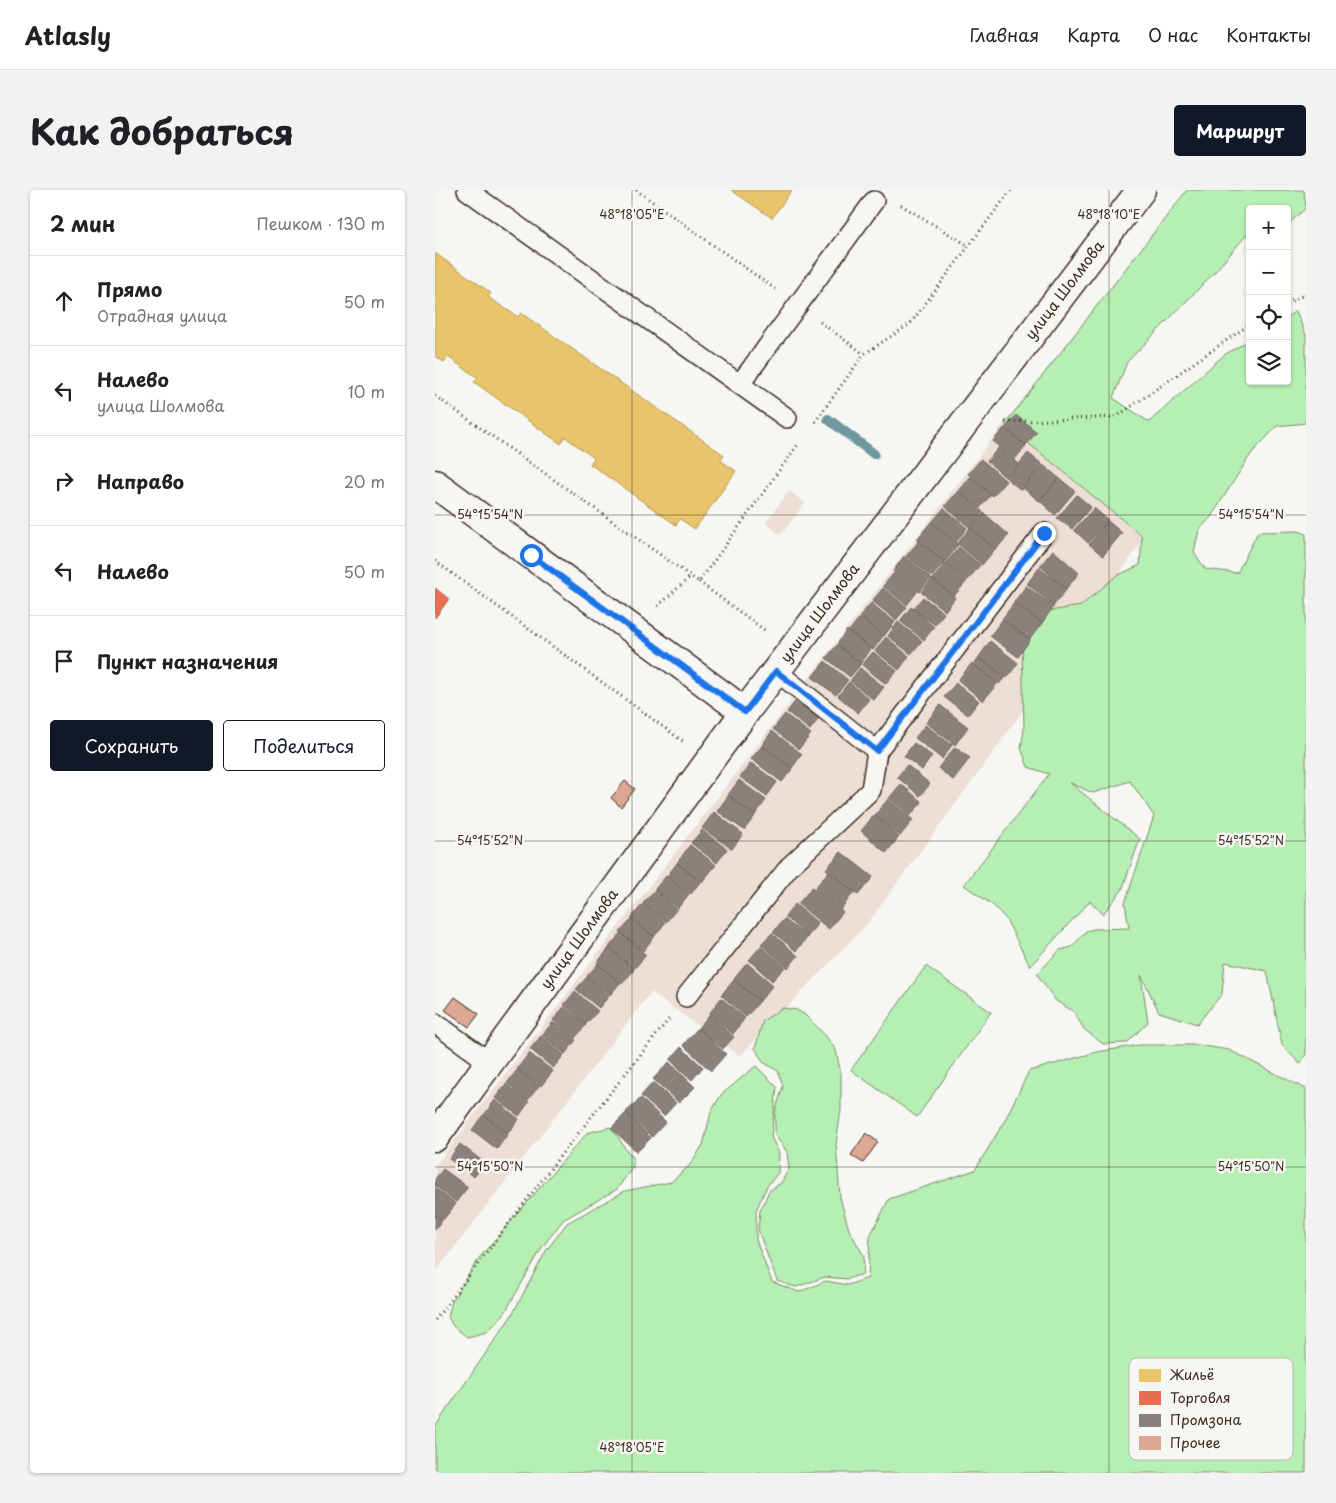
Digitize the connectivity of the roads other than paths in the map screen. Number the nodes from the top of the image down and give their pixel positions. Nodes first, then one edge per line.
1 (467, 190) edge
2 (1141, 190) edge
3 (874, 201) dead end
4 (740, 384) junction
5 (787, 418) dead end
6 (435, 484) edge
7 (1044, 533) dead end
8 (784, 660) junction
9 (745, 712) junction
10 (877, 751) junction
11 (686, 997) road end
12 (435, 1023) edge
13 (489, 1062) junction
14 (435, 1137) edge

1 - 4 lane
2 - 8 street, улица Шолмова
3 - 4 lane
4 - 5 lane
6 - 9 street
7 - 10 lane
8 - 9 street, улица Шолмова
8 - 10 lane
9 - 13 street, улица Шолмова
10 - 11 lane
12 - 13 lane
13 - 14 street, улица Шолмова

